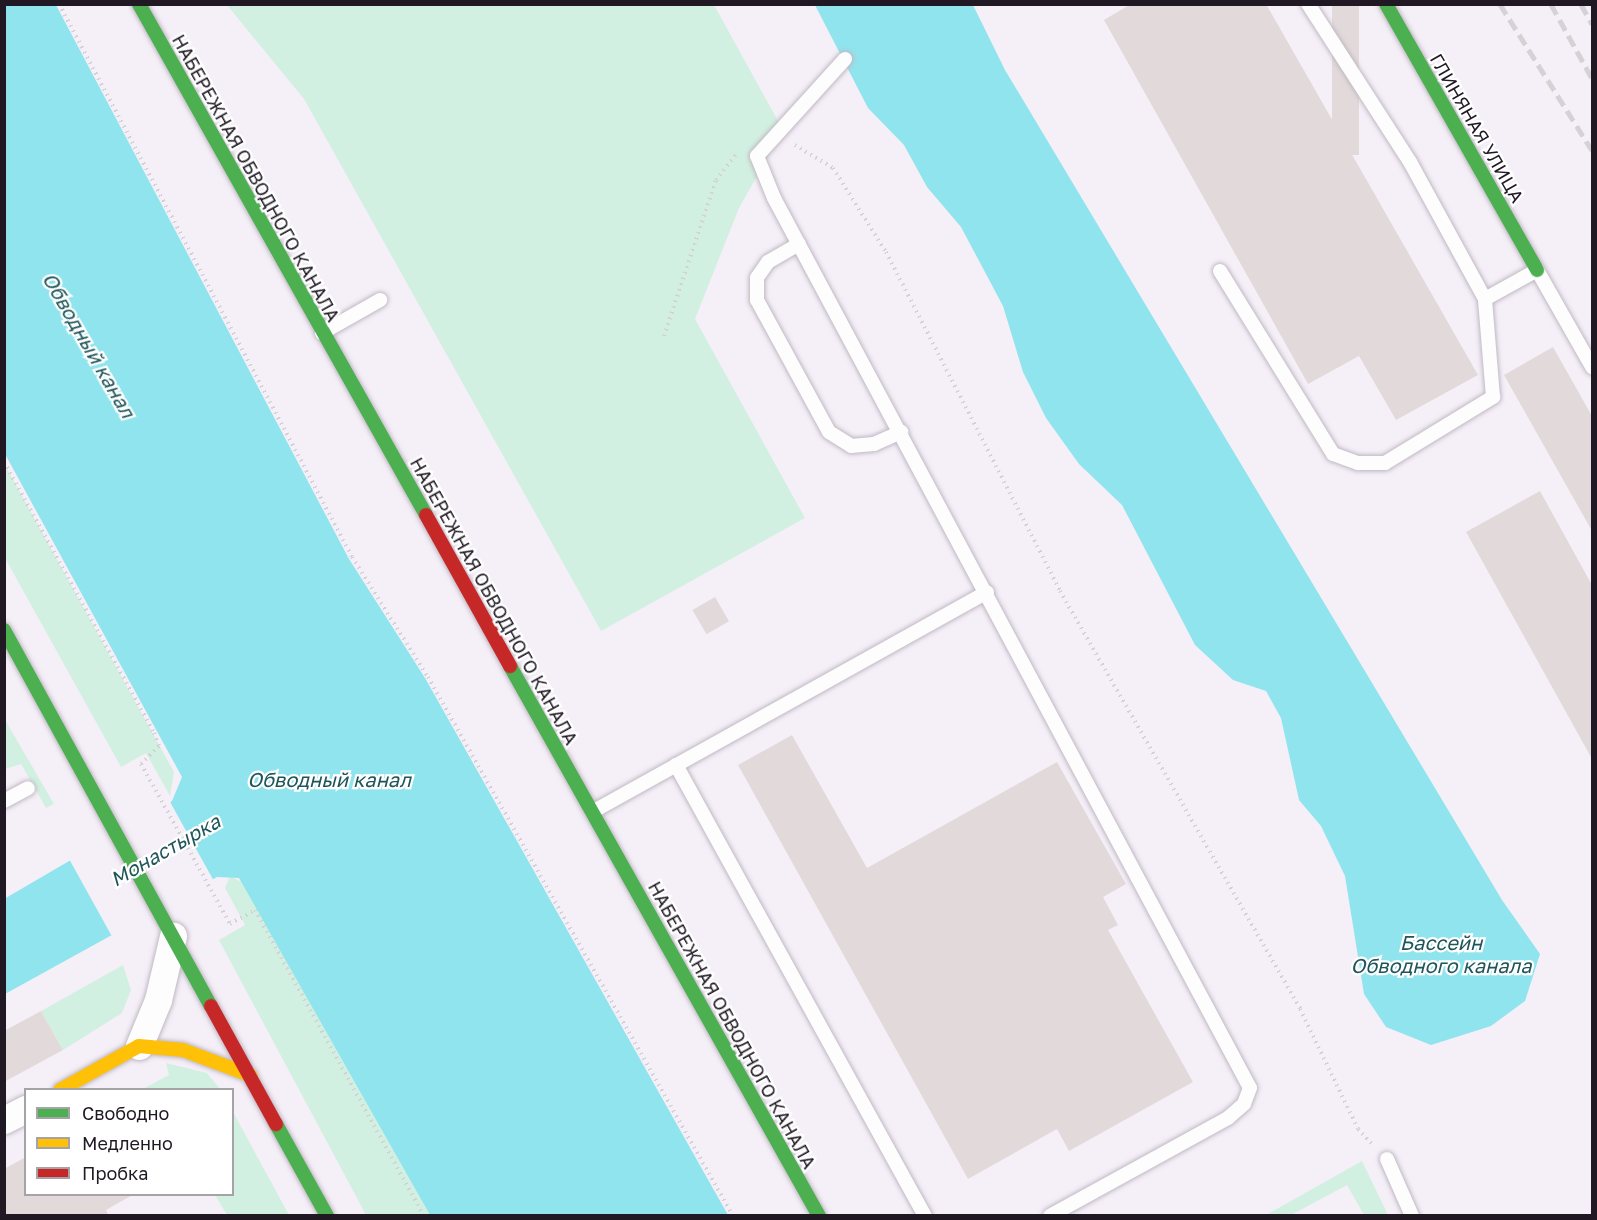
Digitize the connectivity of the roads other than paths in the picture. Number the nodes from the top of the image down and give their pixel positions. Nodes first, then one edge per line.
1 (139, 4) edge
2 (1308, 4) edge
3 (1386, 4) edge
4 (845, 58) dead end
5 (799, 244) junction
6 (1536, 270) junction
7 (1220, 271) dead end
8 (1485, 299) junction
9 (380, 300) dead end
10 (322, 333) junction
11 (1593, 367) edge
12 (901, 432) junction
13 (987, 592) junction
14 (4, 630) edge
15 (675, 765) junction
16 (28, 788) dead end
17 (6, 798) edge
18 (592, 812) junction
19 (173, 936) junction
20 (139, 1046) junction
21 (250, 1075) junction
22 (62, 1088) edge
23 (24, 1109) edge
24 (4, 1120) edge
25 (1387, 1159) road end
26 (327, 1215) edge
27 (819, 1215) edge
28 (925, 1215) edge
29 (1050, 1215) edge
30 (1412, 1215) edge

1 - 10 main road, НАБЕРЕЖНАЯ ОБВОДНОГО КАНАЛА
2 - 8 lane
3 - 6 main road, ГЛИНЯНАЯ УЛИЦА
4 - 5 lane
5 - 12 lane
5 - 12 lane
6 - 8 lane
6 - 11 lane
7 - 8 lane
9 - 10 lane
10 - 18 main road, НАБЕРЕЖНАЯ ОБВОДНОГО КАНАЛА
12 - 13 lane
13 - 15 lane
13 - 29 lane
14 - 19 main road
15 - 18 lane
15 - 28 lane
16 - 17 lane
18 - 27 main road, НАБЕРЕЖНАЯ ОБВОДНОГО КАНАЛА
19 - 20 street
19 - 21 main road
20 - 21 main road
20 - 22 main road
21 - 26 main road
23 - 24 street
25 - 30 lane

